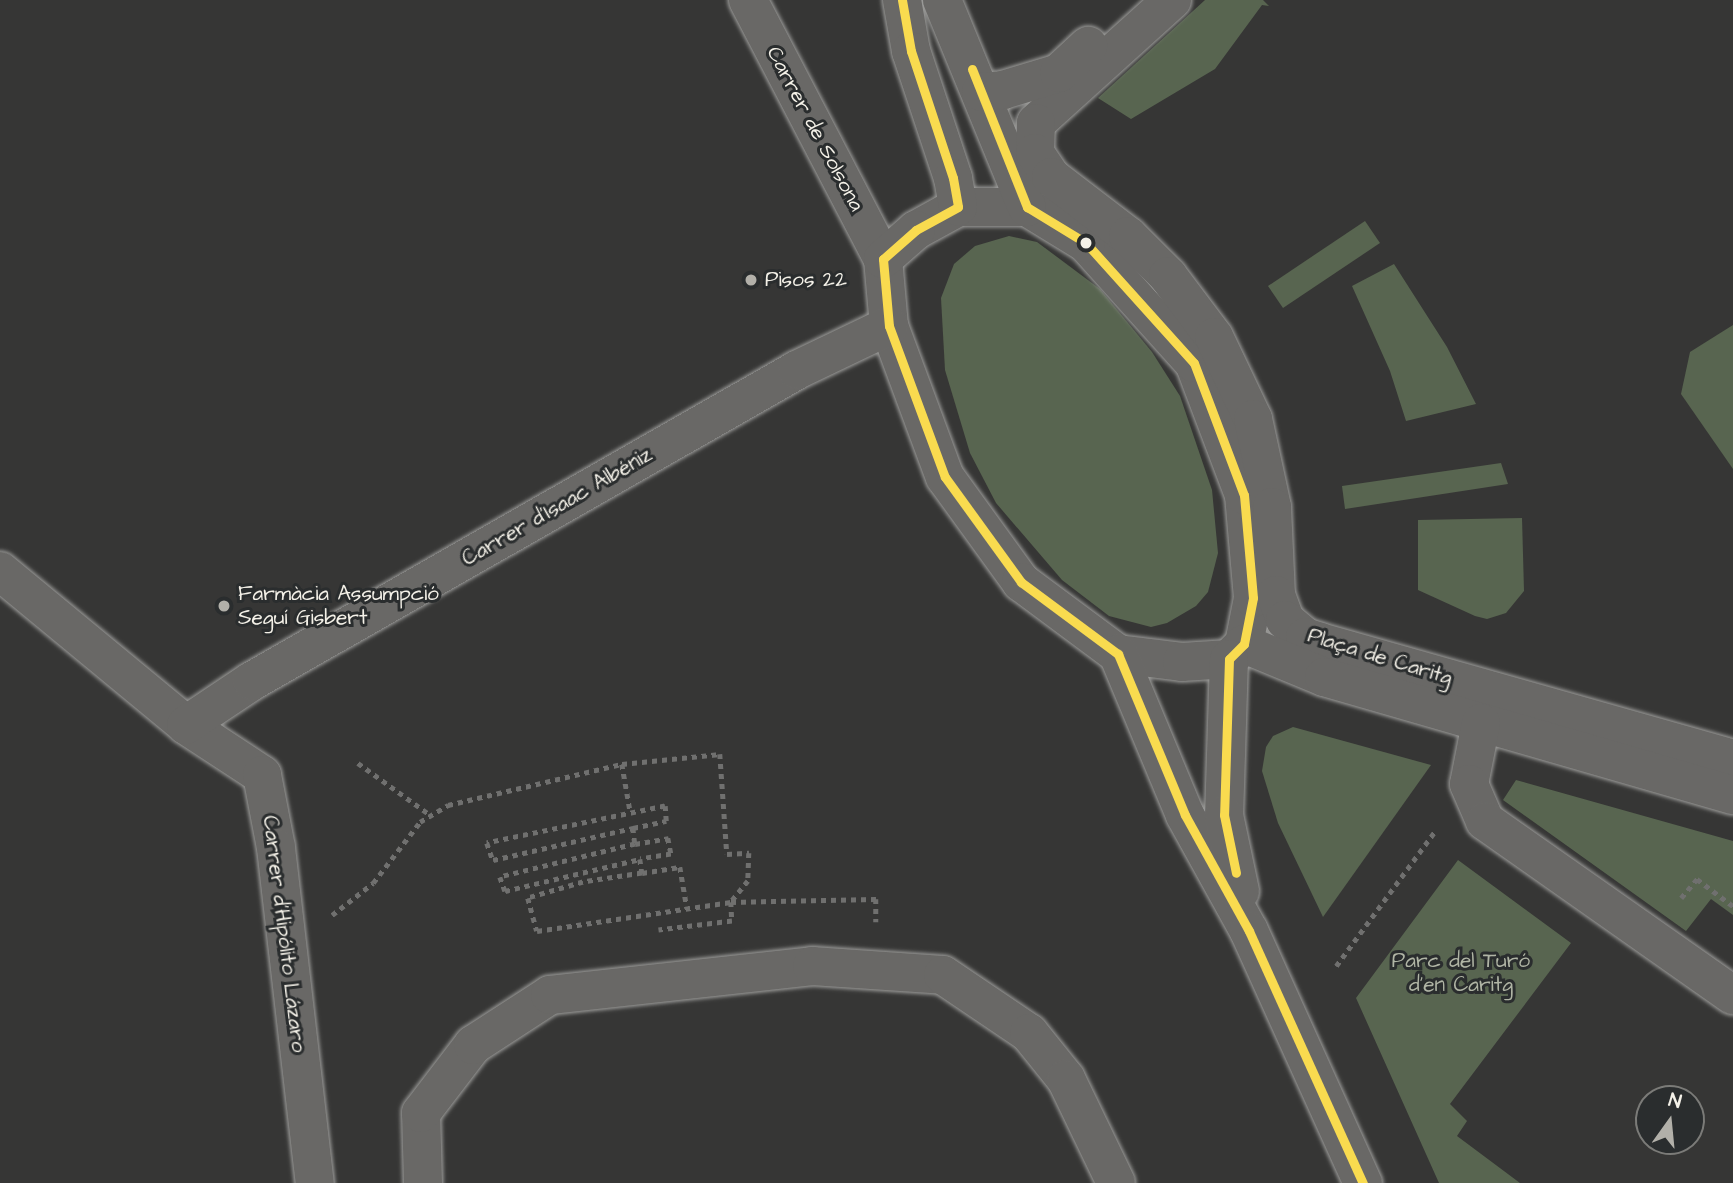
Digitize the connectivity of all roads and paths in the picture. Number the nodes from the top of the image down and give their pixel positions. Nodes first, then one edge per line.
1 (748, 0) edge
2 (902, 0) edge
3 (942, 0) edge
4 (1139, 0) edge
5 (1172, 0) edge
6 (981, 92) junction
7 (958, 206) junction
8 (1027, 207) junction
9 (883, 259) junction
10 (889, 326) junction
11 (0, 571) edge
12 (1237, 652) junction
13 (1118, 654) junction
14 (1482, 723) junction
15 (186, 725) junction
16 (1733, 759) edge
17 (358, 763) dead end
18 (622, 764) junction
19 (1469, 784) junction
20 (1733, 795) edge
21 (630, 810) junction
22 (429, 814) junction
23 (633, 828) junction
24 (635, 844) junction
25 (640, 859) junction
26 (642, 873) junction
27 (731, 902) junction
28 (687, 908) junction
29 (321, 922) dead end
30 (887, 923) dead end
31 (1249, 931) junction
32 (1336, 966) dead end
33 (1733, 995) edge
34 (315, 1183) edge
35 (423, 1183) edge
36 (1116, 1183) edge
37 (1363, 1183) edge

1 - 9 street, Carrer de Solsona
2 - 7 street
3 - 6 street
4 - 6 street
5 - 16 street, Plaça de Caritg
6 - 8 street
7 - 8 street
7 - 9 street
8 - 12 street
9 - 10 street
10 - 13 street
10 - 15 street, Carrer d'Isaac Albéniz
11 - 15 street
12 - 13 street
12 - 14 street, Plaça de Caritg
12 - 31 street
13 - 31 street
14 - 19 street
14 - 20 street, Plaça de Caritg
15 - 34 street, Carrer d'Hipólito Lázaro
17 - 22 path
18 - 21 path
18 - 22 path
18 - 27 path
19 - 32 path
19 - 33 street
21 - 23 path
21 - 23 path
22 - 29 path
23 - 24 path
24 - 25 path
24 - 25 path
25 - 26 path
26 - 28 path
26 - 28 path
27 - 28 path
27 - 30 path
31 - 37 street
35 - 36 street

